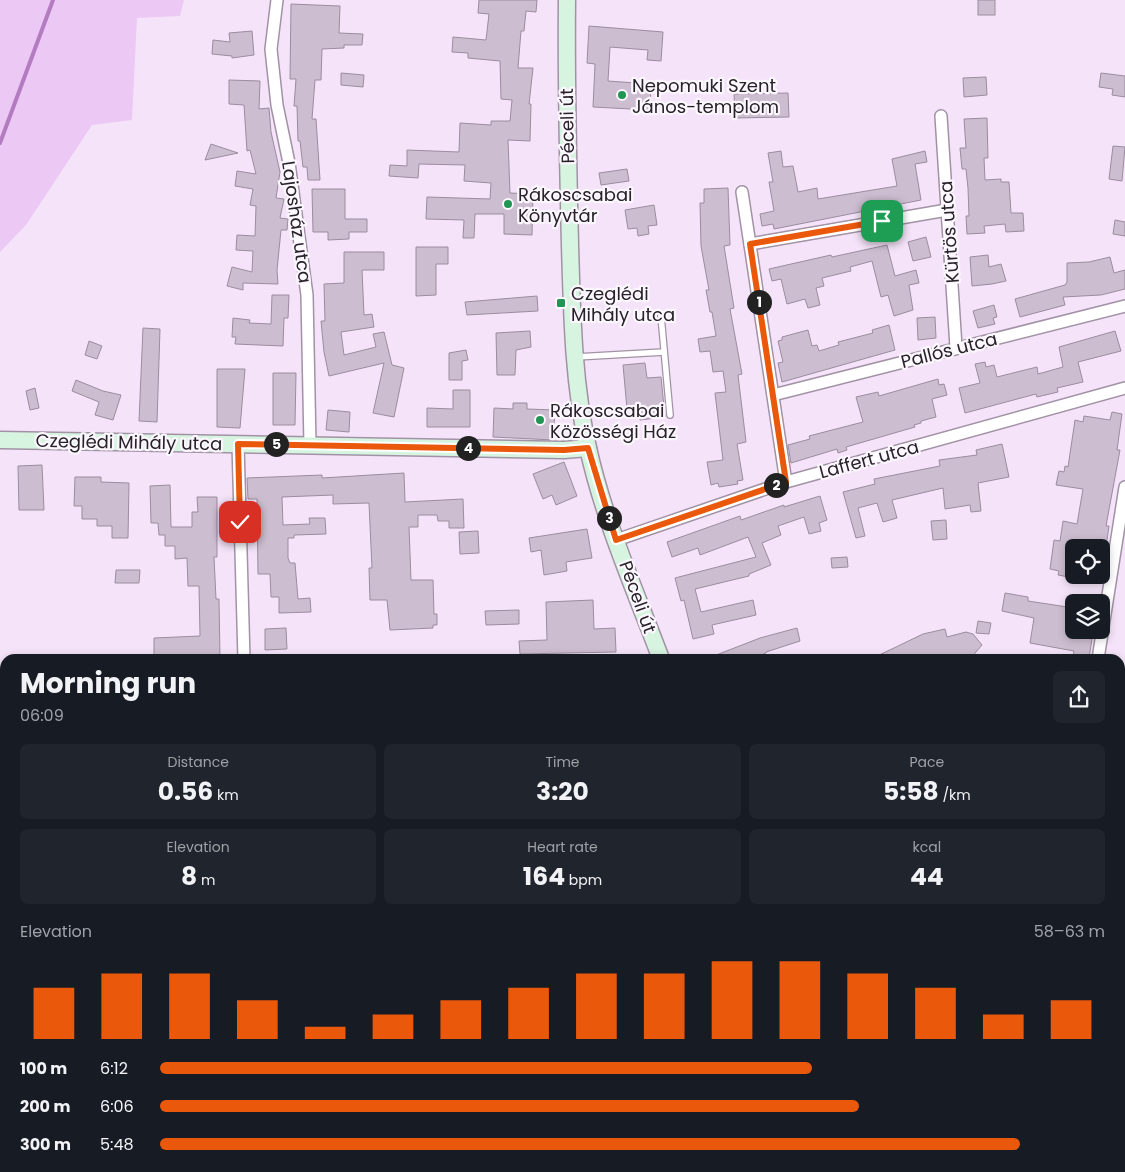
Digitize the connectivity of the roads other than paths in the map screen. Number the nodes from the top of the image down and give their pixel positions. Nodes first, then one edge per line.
1 (277, 0) edge
2 (567, 0) edge
3 (941, 116) dead end
4 (742, 192) dead end
5 (947, 210) junction
6 (750, 244) junction
7 (1125, 306) edge
8 (661, 316) dead end
9 (956, 348) junction
10 (664, 352) junction
11 (576, 358) junction
12 (1125, 388) edge
13 (773, 395) junction
14 (670, 415) dead end
15 (2, 440) edge
16 (238, 444) junction
17 (310, 445) junction
18 (588, 448) junction
19 (786, 482) junction
20 (1125, 487) edge
21 (616, 540) junction
22 (244, 654) edge
23 (659, 654) edge
24 (1099, 654) edge

1 - 17 street, Lajosház utca
2 - 11 main road, Péceli út
3 - 5 street, Kürtös utca
4 - 6 street
5 - 6 street
5 - 9 street, Kürtös utca
6 - 13 street
7 - 9 street, Pallós utca
8 - 10 lane
9 - 13 street, Pallós utca
10 - 11 lane
10 - 14 lane
11 - 18 main road, Péceli út
12 - 19 street, Laffert utca
13 - 19 street
15 - 16 main road, Czeglédi Mihály utca
16 - 17 main road, Czeglédi Mihály utca
16 - 22 street
17 - 18 main road, Czeglédi Mihály utca
18 - 21 main road, Péceli út
19 - 21 street, Laffert utca
20 - 24 street
21 - 23 main road, Péceli út

